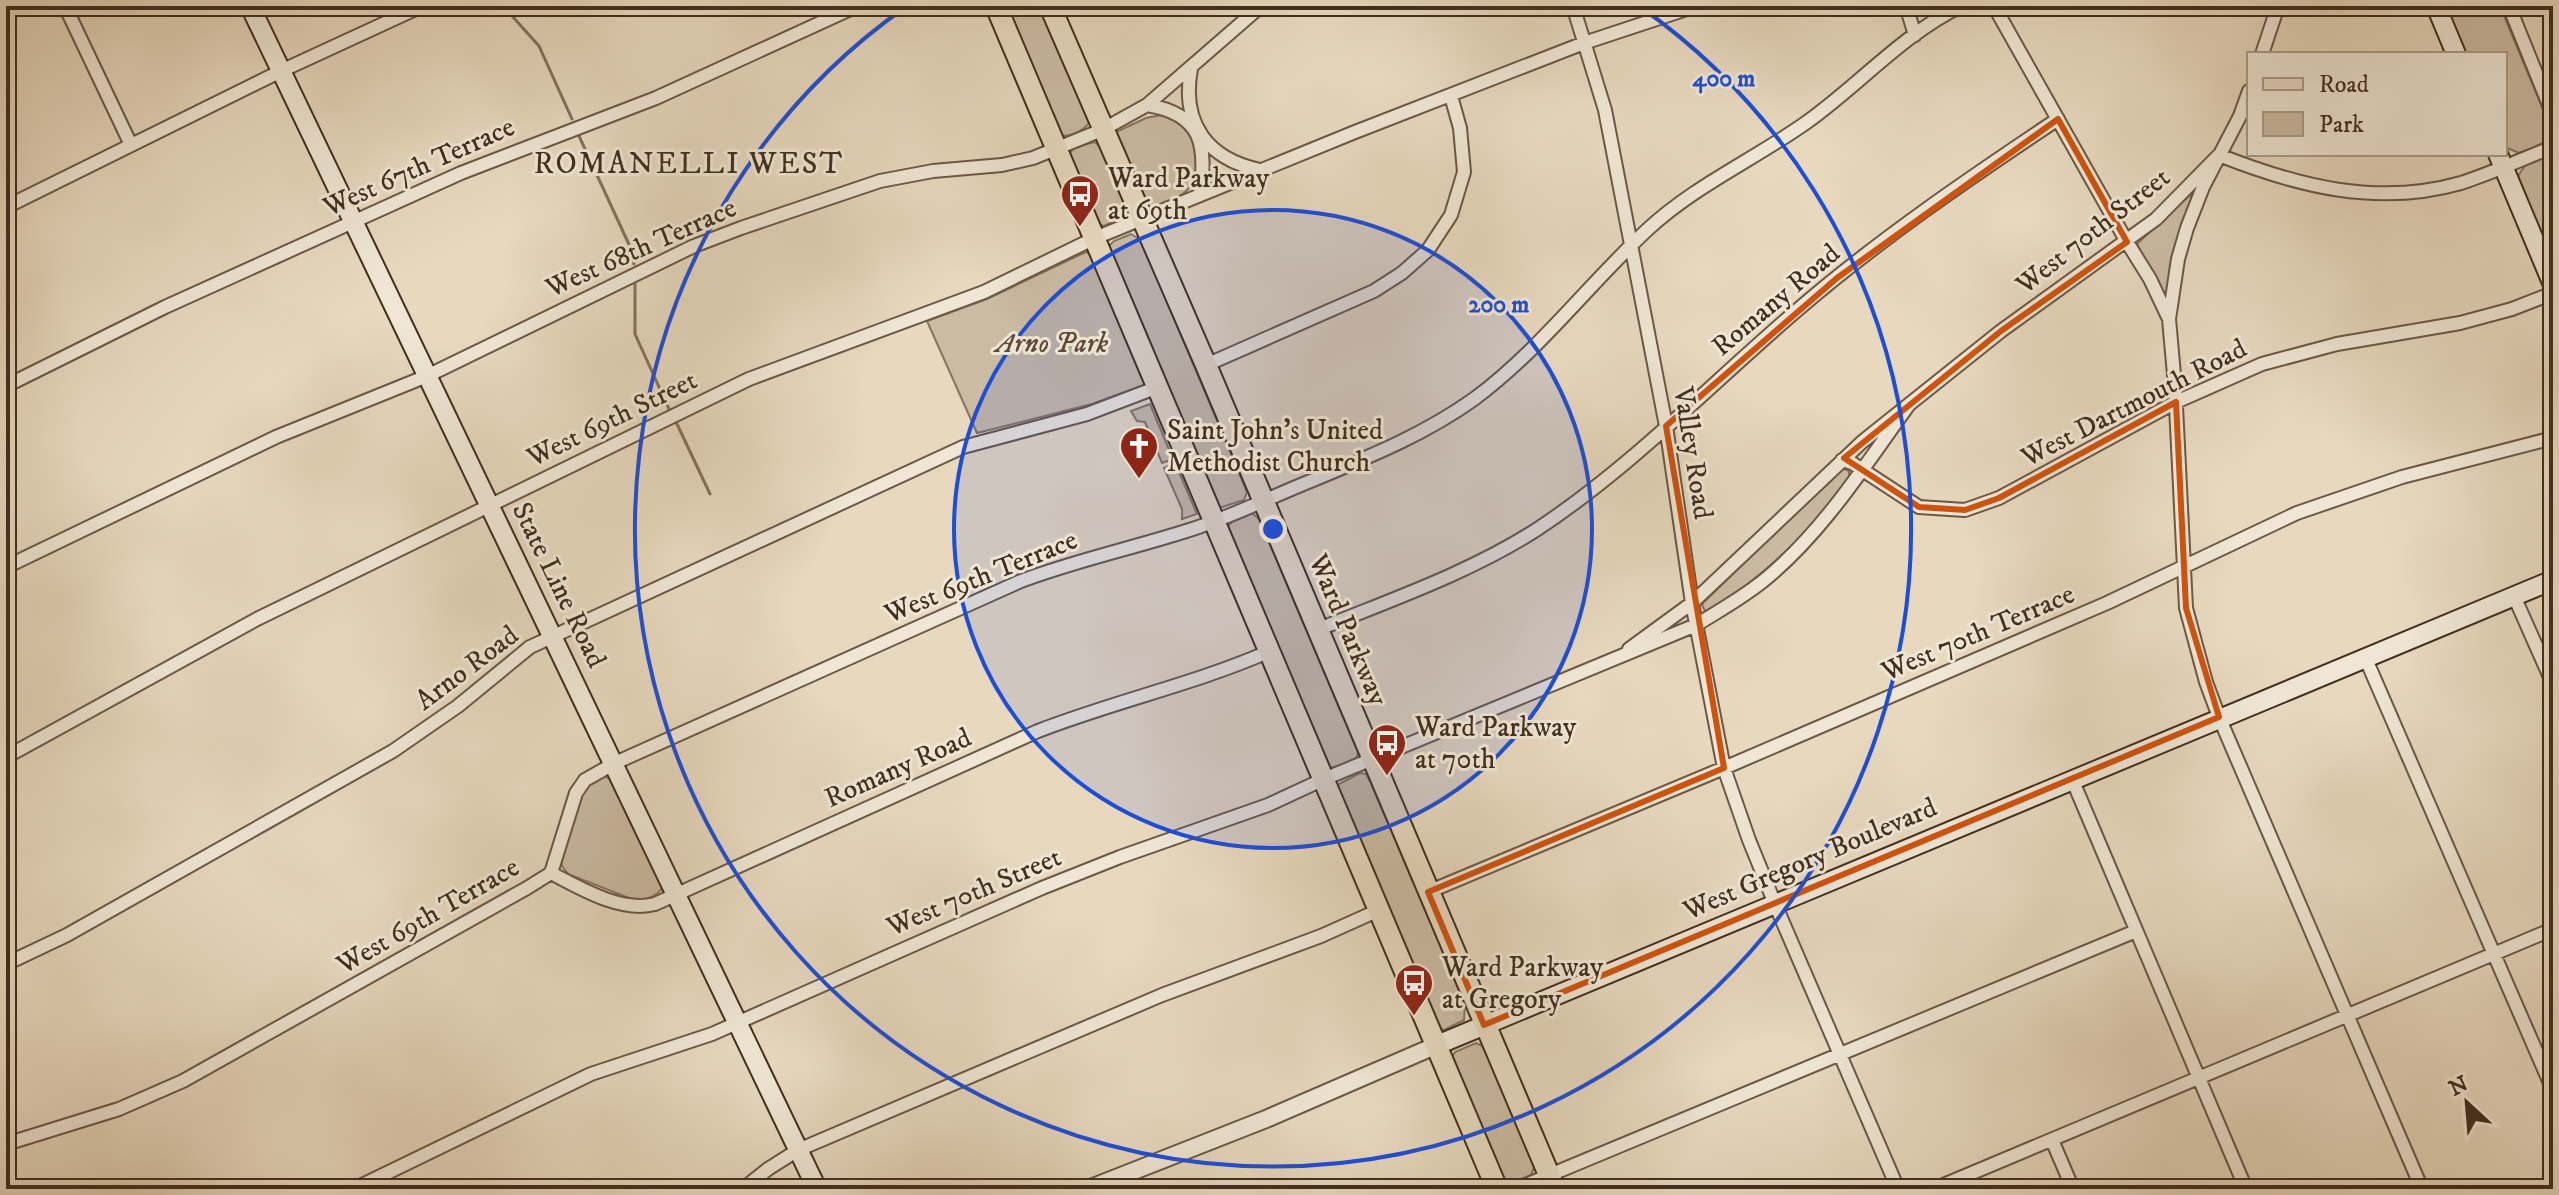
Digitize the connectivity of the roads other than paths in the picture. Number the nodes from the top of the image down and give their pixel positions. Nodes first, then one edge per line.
1 (65, 6) edge
2 (250, 6) edge
3 (422, 6) edge
4 (857, 6) edge
5 (996, 6) edge
6 (1050, 6) edge
7 (1261, 6) edge
8 (1573, 6) edge
9 (1696, 6) edge
10 (1906, 6) edge
11 (1961, 6) edge
12 (1994, 6) edge
13 (2278, 6) edge
14 (2436, 6) edge
15 (2525, 7) edge
16 (2510, 9) edge
17 (1915, 35) junction
18 (1584, 43) junction
19 (2263, 52) edge
20 (2455, 52) edge
21 (1191, 69) junction
22 (281, 71) junction
23 (1451, 96) junction
24 (2247, 97) edge
25 (1147, 105) junction
26 (2553, 115) edge
27 (2058, 119) junction
28 (1102, 130) junction
29 (1197, 130) junction
30 (131, 145) junction
31 (2553, 147) edge
32 (1057, 149) junction
33 (2219, 155) junction
34 (2501, 160) edge
35 (1260, 170) junction
36 (1200, 195) junction
37 (6, 207) edge
38 (1142, 219) junction
39 (354, 222) junction
40 (1095, 238) junction
41 (2127, 242) junction
42 (1631, 244) junction
43 (2553, 285) edge
44 (2553, 293) edge
45 (2169, 319) junction
46 (1206, 365) junction
47 (427, 376) junction
48 (6, 386) edge
49 (1158, 387) junction
50 (2176, 402) junction
51 (1908, 406) junction
52 (1666, 426) junction
53 (2553, 438) edge
54 (1842, 460) junction
55 (1863, 469) junction
56 (1263, 501) junction
57 (490, 507) junction
58 (1215, 521) junction
59 (8, 564) edge
60 (2184, 566) junction
61 (2553, 580) edge
62 (2514, 596) junction
63 (1692, 603) junction
64 (1696, 625) junction
65 (1317, 630) junction
66 (552, 637) junction
67 (1270, 651) junction
68 (1620, 656) junction
69 (2365, 657) junction
70 (2553, 684) edge
71 (2219, 717) junction
72 (6, 757) edge
73 (1372, 759) junction
74 (615, 763) junction
75 (1724, 768) junction
76 (1324, 779) junction
77 (2072, 779) junction
78 (551, 873) junction
79 (1428, 892) junction
80 (676, 894) junction
81 (1775, 904) junction
82 (1379, 910) junction
83 (2553, 929) edge
84 (2136, 931) junction
85 (2494, 953) junction
86 (6, 964) edge
87 (2346, 1016) junction
88 (738, 1023) junction
89 (1484, 1025) junction
90 (1437, 1045) junction
91 (1841, 1055) junction
92 (2198, 1078) junction
93 (2553, 1090) edge
94 (2052, 1140) junction
95 (6, 1144) edge
96 (798, 1150) junction
97 (1552, 1182) edge
98 (354, 1189) edge
99 (743, 1189) edge
100 (817, 1189) edge
101 (1088, 1189) edge
102 (1497, 1189) edge
103 (1516, 1189) edge
104 (1898, 1189) edge
105 (1934, 1189) edge
106 (2073, 1189) edge
107 (2246, 1189) edge
108 (2422, 1189) edge

1 - 30 street
2 - 22 main road, State Line Road
3 - 22 street
4 - 39 street, West 67th Terrace
5 - 32 main road
6 - 28 main road, Ward Parkway
7 - 21 street, West 68th Terrace
8 - 18 street, Valley Road
9 - 18 street, West 69th Street
10 - 17 street
11 - 17 street, West 69th Terrace
12 - 27 street
13 - 19 street
14 - 20 main road
15 - 16 street
16 - 26 street
17 - 42 street, West 69th Terrace
18 - 23 street, West 69th Street
18 - 42 street, Valley Road
21 - 25 street, West 68th Terrace
21 - 29 street
22 - 30 street
22 - 39 main road, State Line Road
23 - 35 street, West 69th Street
23 - 46 street
24 - 33 street
25 - 28 street, West 68th Terrace
25 - 29 street
27 - 41 street
27 - 52 street, Romany Road
28 - 32 street, West 68th Terrace
28 - 38 main road, Ward Parkway
29 - 35 street
29 - 36 street
30 - 37 street
31 - 34 street
32 - 40 main road
32 - 47 street, West 68th Terrace
33 - 34 street
33 - 41 street, West 70th Street
33 - 45 street
34 - 43 main road
35 - 36 street, West 69th Street
36 - 38 street, West 69th Street
38 - 40 street, West 69th Street
38 - 46 main road, Ward Parkway
39 - 47 main road, State Line Road
39 - 48 street, West 67th Terrace
40 - 49 main road
40 - 57 street, West 69th Street
41 - 45 street
41 - 51 street, West 70th Street
42 - 52 street, Valley Road
42 - 56 street, West 69th Terrace
44 - 50 street, West Dartmouth Road
45 - 50 street
46 - 56 main road, Ward Parkway
47 - 57 main road, State Line Road
47 - 59 street, West 68th Terrace
49 - 58 main road
49 - 66 street, Arno Road
50 - 55 street, West Dartmouth Road
50 - 60 street
51 - 54 street, West 70th Street
51 - 55 street, West 70th Street
52 - 63 street, Valley Road
52 - 65 street, Romany Road
53 - 60 street, West 70th Terrace
54 - 55 street, West Dartmouth Road
54 - 63 street, West 70th Street
55 - 64 street, West 70th Street
56 - 58 street, West 69th Terrace
56 - 65 main road, Ward Parkway
57 - 66 main road, State Line Road
57 - 72 street, West 69th Street
58 - 67 main road
58 - 74 street, West 69th Terrace
60 - 71 street
60 - 75 street, West 70th Terrace
61 - 62 main road, West Gregory Boulevard
62 - 69 main road, West Gregory Boulevard
62 - 70 street
63 - 64 street, Valley Road
63 - 68 street, West 70th Street
64 - 68 street, West 70th Street
64 - 75 street, Valley Road
65 - 73 main road, Ward Parkway
66 - 74 main road, State Line Road
66 - 86 street, Arno Road
67 - 76 main road
67 - 80 street, Romany Road
68 - 73 street, West 70th Street
69 - 71 main road, West Gregory Boulevard
69 - 85 street
71 - 77 main road, West Gregory Boulevard
71 - 87 street
73 - 76 street, West 70th Street
73 - 79 main road, Ward Parkway
74 - 78 street, West 69th Terrace
74 - 80 main road, State Line Road
75 - 79 street, West 70th Terrace
75 - 81 street, Valley Road
76 - 82 main road
76 - 88 street, West 70th Street
77 - 81 main road, West Gregory Boulevard
77 - 84 street
78 - 80 street, Romany Road
78 - 95 street, West 69th Terrace
79 - 89 main road, Ward Parkway
80 - 88 main road, State Line Road
81 - 89 main road, West Gregory Boulevard
81 - 91 street, Valley Road
82 - 90 main road
82 - 96 street
83 - 85 street
84 - 91 street
84 - 92 street
85 - 87 street
85 - 93 street
87 - 92 street
87 - 108 street
88 - 96 main road, State Line Road
88 - 98 street, West 70th Street
89 - 90 main road, West Gregory Boulevard
89 - 97 main road, Ward Parkway
90 - 101 street, West Gregory Boulevard
90 - 102 main road
91 - 97 street
91 - 104 street, Valley Road
92 - 94 street
92 - 107 street
94 - 105 street
94 - 106 street
96 - 99 street
96 - 100 main road, State Line Road
97 - 103 street

